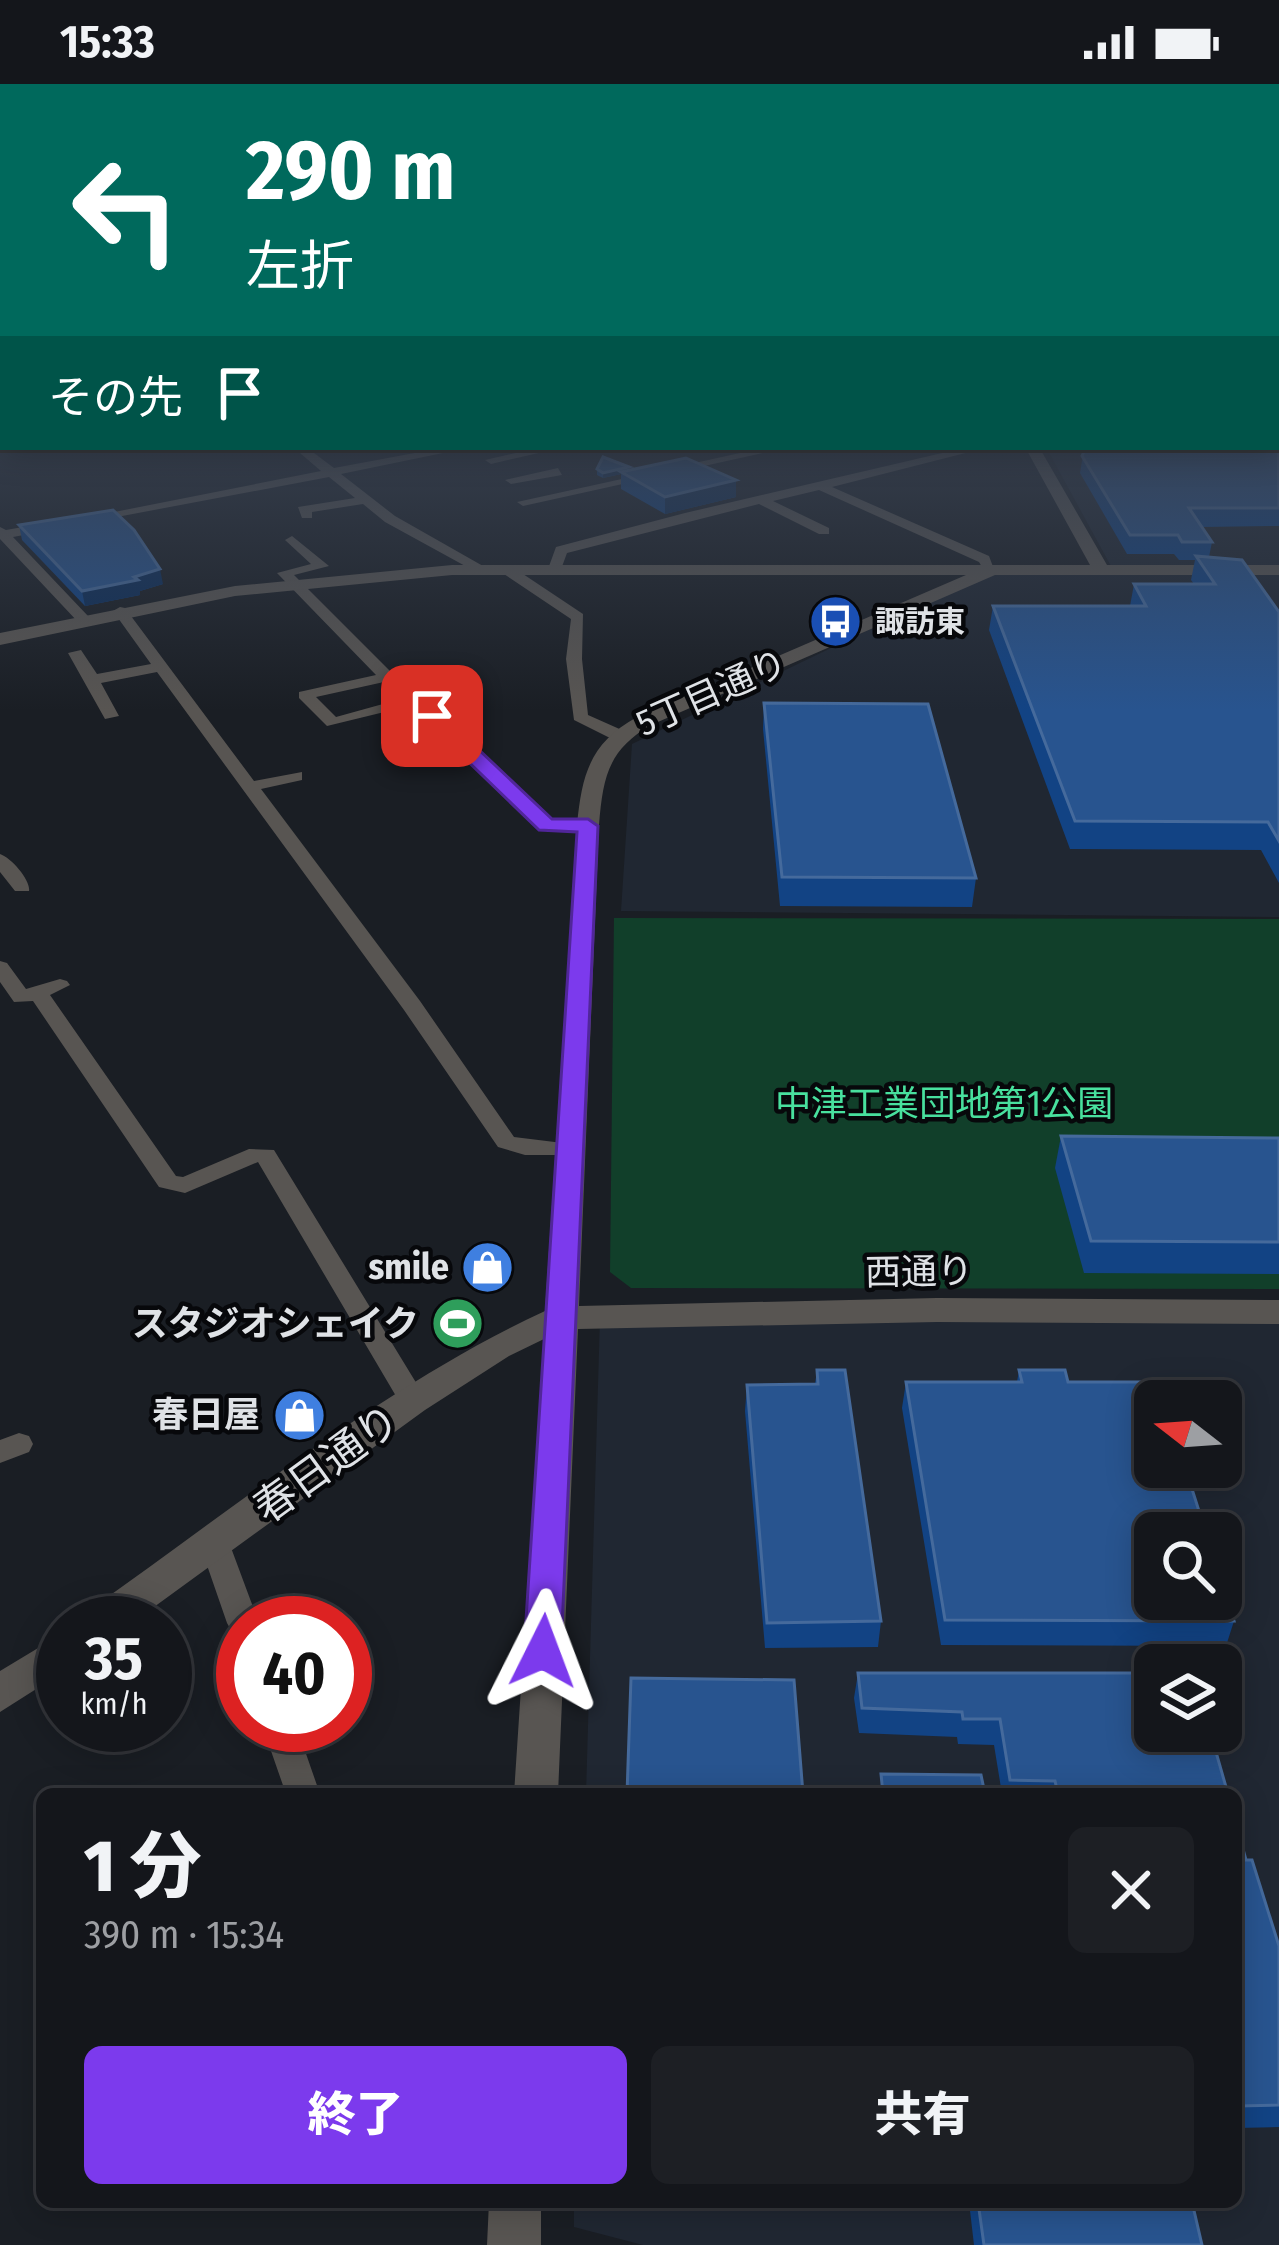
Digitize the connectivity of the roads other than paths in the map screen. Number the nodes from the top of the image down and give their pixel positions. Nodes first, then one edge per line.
1 (137, 509) edge
2 (310, 509) edge
3 (377, 509) edge
4 (719, 509) edge
5 (779, 509) edge
6 (871, 509) edge
7 (1067, 509) edge
8 (307, 515) dead end
9 (798, 518) junction
10 (781, 522) dead end
11 (824, 531) dead end
12 (1, 534) edge
13 (292, 540) dead end
14 (506, 569) junction
15 (555, 569) junction
16 (993, 569) junction
17 (1101, 569) junction
18 (483, 570) junction
19 (1279, 570) edge
20 (292, 584) junction
21 (120, 611) junction
22 (83, 619) junction
23 (0, 639) edge
24 (73, 658) dead end
25 (161, 667) junction
26 (387, 677) junction
27 (92, 680) junction
28 (414, 700) junction
29 (103, 713) dead end
30 (618, 735) junction
31 (296, 776) dead end
32 (249, 788) junction
33 (588, 826) junction
34 (0, 860) edge
35 (20, 888) dead end
36 (0, 967) edge
37 (572, 1150) junction
38 (1279, 1312) edge
39 (560, 1318) junction
40 (413, 1401) junction
41 (215, 1545) junction
42 (141, 1596) edge
43 (233, 1596) edge
44 (36, 1669) edge
45 (0, 1694) edge
46 (288, 1752) edge
47 (301, 1788) edge
48 (536, 1788) edge
49 (515, 2208) edge
50 (514, 2245) edge

1 - 12 street
2 - 8 street
3 - 18 street
4 - 15 street
5 - 9 street
6 - 16 street
7 - 17 street
9 - 10 street
9 - 11 street
12 - 22 street
13 - 20 street
14 - 15 street
14 - 18 street
14 - 30 street
15 - 16 street
16 - 17 street
16 - 30 street, 5丁目通り
17 - 19 street
18 - 20 street
20 - 21 street
20 - 26 street
21 - 22 street
21 - 25 street
22 - 23 street
24 - 27 street
25 - 27 street
25 - 32 street
26 - 28 street
26 - 28 street
27 - 29 street
28 - 33 street
30 - 33 street, 5丁目通り
31 - 32 street
32 - 37 street
33 - 37 street, 5丁目通り
34 - 35 street
36 - 40 street
37 - 39 street, 5丁目通り
38 - 39 street, 西通り
39 - 40 street, 春日通り
39 - 48 street, 5丁目通り
40 - 41 street, 春日通り
41 - 42 street, 春日通り
41 - 43 street
44 - 45 street
46 - 47 street
49 - 50 street

